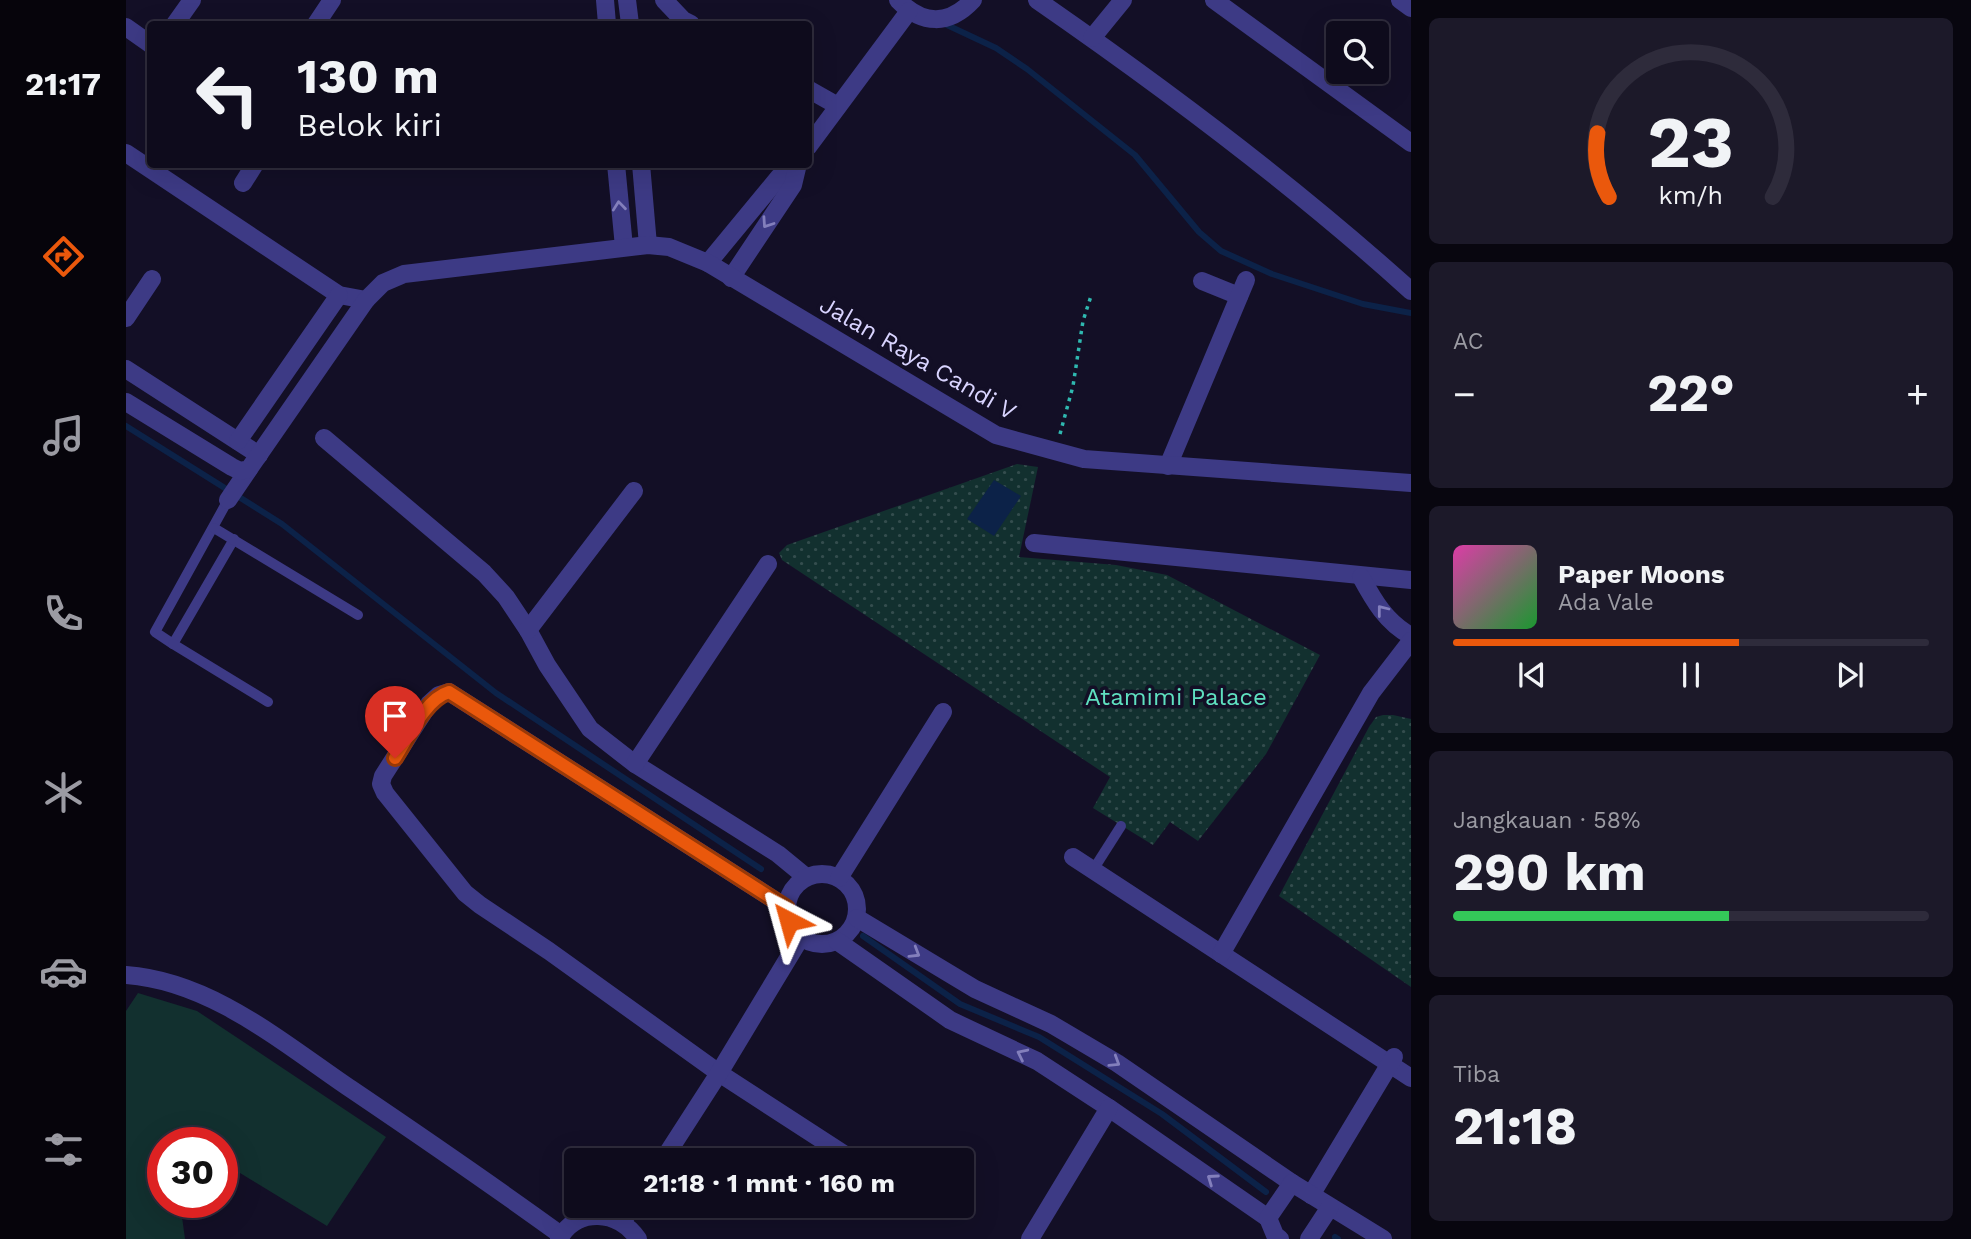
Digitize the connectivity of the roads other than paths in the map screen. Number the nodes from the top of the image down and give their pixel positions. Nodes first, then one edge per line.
1 (192, 0) edge
2 (332, 0) edge
3 (605, 0) edge
4 (627, 0) edge
5 (664, 0) edge
6 (973, 0) edge
7 (1037, 0) edge
8 (1122, 0) edge
9 (1214, 0) edge
10 (1400, 0) edge
11 (904, 5) edge
12 (1411, 8) edge
13 (177, 21) edge
14 (318, 21) edge
15 (607, 21) edge
16 (630, 21) edge
17 (686, 21) edge
18 (126, 27) edge
19 (1092, 38) junction
20 (147, 42) edge
21 (812, 91) edge
22 (838, 106) junction
23 (812, 142) edge
24 (1411, 143) edge
25 (126, 153) edge
26 (147, 167) edge
27 (148, 168) edge
28 (252, 168) edge
29 (616, 168) edge
30 (641, 168) edge
31 (791, 168) edge
32 (795, 168) edge
33 (243, 183) dead end
34 (648, 245) junction
35 (624, 247) junction
36 (708, 263) junction
37 (731, 278) junction
38 (152, 279) dead end
39 (1202, 281) dead end
40 (1411, 290) edge
41 (339, 295) junction
42 (366, 300) junction
43 (126, 318) edge
44 (126, 369) edge
45 (126, 402) edge
46 (324, 438) dead end
47 (238, 441) junction
48 (1168, 466) junction
49 (249, 469) junction
50 (1411, 483) edge
51 (634, 491) dead end
52 (228, 500) joint
53 (214, 528) junction
54 (234, 540) junction
55 (1034, 543) dead end
56 (768, 564) dead end
57 (1361, 577) junction
58 (1411, 580) edge
59 (358, 615) dead end
60 (528, 630) junction
61 (1411, 636) edge
62 (1411, 642) edge
63 (173, 644) junction
64 (268, 702) dead end
65 (943, 712) dead end
66 (635, 764) junction
67 (1121, 825) dead end
68 (1073, 857) dead end
69 (1093, 870) junction
70 (806, 877) junction
71 (839, 878) junction
72 (787, 908) junction
73 (857, 918) junction
74 (801, 937) junction
75 (837, 941) junction
76 (1221, 954) junction
77 (126, 975) edge
78 (1392, 1059) junction
79 (719, 1073) junction
80 (1411, 1078) edge
81 (1109, 1108) junction
82 (671, 1148) edge
83 (835, 1148) edge
84 (1292, 1183) junction
85 (1311, 1195) junction
86 (1330, 1207) junction
87 (625, 1218) edge
88 (1268, 1218) junction
89 (622, 1222) junction
90 (560, 1237) edge
91 (638, 1239) edge
92 (1030, 1239) edge
93 (1280, 1239) edge
94 (1309, 1239) edge
95 (1383, 1239) edge

1 - 13 street
2 - 14 street
3 - 15 street
4 - 16 street
5 - 17 street
6 - 11 street
7 - 19 street
8 - 19 street
9 - 24 street
10 - 12 street
11 - 22 street
18 - 20 street
19 - 40 street
21 - 22 street
22 - 23 street
25 - 26 street
27 - 41 street
28 - 33 street
35 -> 29 street
30 - 34 street
31 - 36 street
32 -> 37 street
34 - 35 street, Jalan Raya Candi V
34 - 36 street, Jalan Raya Candi V
35 - 42 street, Jalan Raya Candi V
36 - 37 street, Jalan Raya Candi V
37 - 48 street, Jalan Raya Candi V
38 - 43 street
39 - 48 street
41 - 42 street
41 - 47 street
42 - 49 street, Jalan Raya Candi V
44 - 47 street
45 - 49 street
46 - 60 street
47 - 49 street
48 - 50 street, Jalan Raya Candi V
49 - 52 street, Jalan Raya Candi V
51 - 60 street
52 - 53 lane
53 - 54 lane
53 - 63 lane
54 - 59 lane
54 - 63 lane
55 - 57 street
56 - 66 street
57 - 58 street
61 -> 57 street
60 - 66 street
62 - 76 street
63 - 64 lane
65 - 71 street
66 - 70 street
67 - 69 lane
68 - 69 street
69 - 76 street
70 - 71 street
70 - 72 street
71 - 73 street
72 - 74 street
72 - 79 street
73 - 75 street
73 -> 84 street
74 - 75 street
74 - 79 street
81 -> 75 street
76 - 78 street
77 - 90 street
78 - 80 street
78 - 85 street
79 - 82 street
79 - 83 street
88 -> 81 street
81 - 92 street
84 - 85 street
84 - 88 street
85 - 86 street
86 - 94 street
86 - 95 street
87 - 89 street
88 - 93 street
89 - 90 street
89 - 91 street

